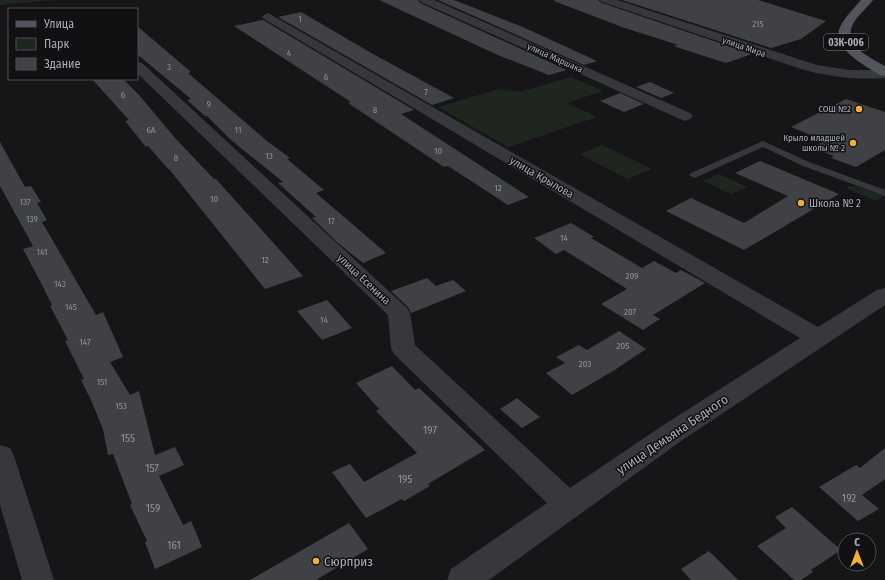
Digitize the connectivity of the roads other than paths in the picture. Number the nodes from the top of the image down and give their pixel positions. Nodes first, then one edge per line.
1 (425, 0) edge
2 (606, 0) edge
3 (867, 0) edge
4 (268, 17) dead end
5 (138, 67) edge
6 (885, 73) edge
7 (685, 116) dead end
8 (694, 175) dead end
9 (885, 193) edge
10 (885, 295) edge
11 (817, 337) junction
12 (0, 456) edge
13 (567, 504) junction
14 (38, 580) edge
15 (463, 580) edge

1 - 7 street, улица Маршака
2 - 6 street, улица Мира
3 - 6 main road, 03К-006
4 - 11 street, улица Крылова
5 - 13 street, улица Есенина
8 - 9 lane
10 - 11 street, улица Демьяна Бедного
11 - 13 street, улица Демьяна Бедного
12 - 14 street
13 - 15 street, улица Демьяна Бедного

